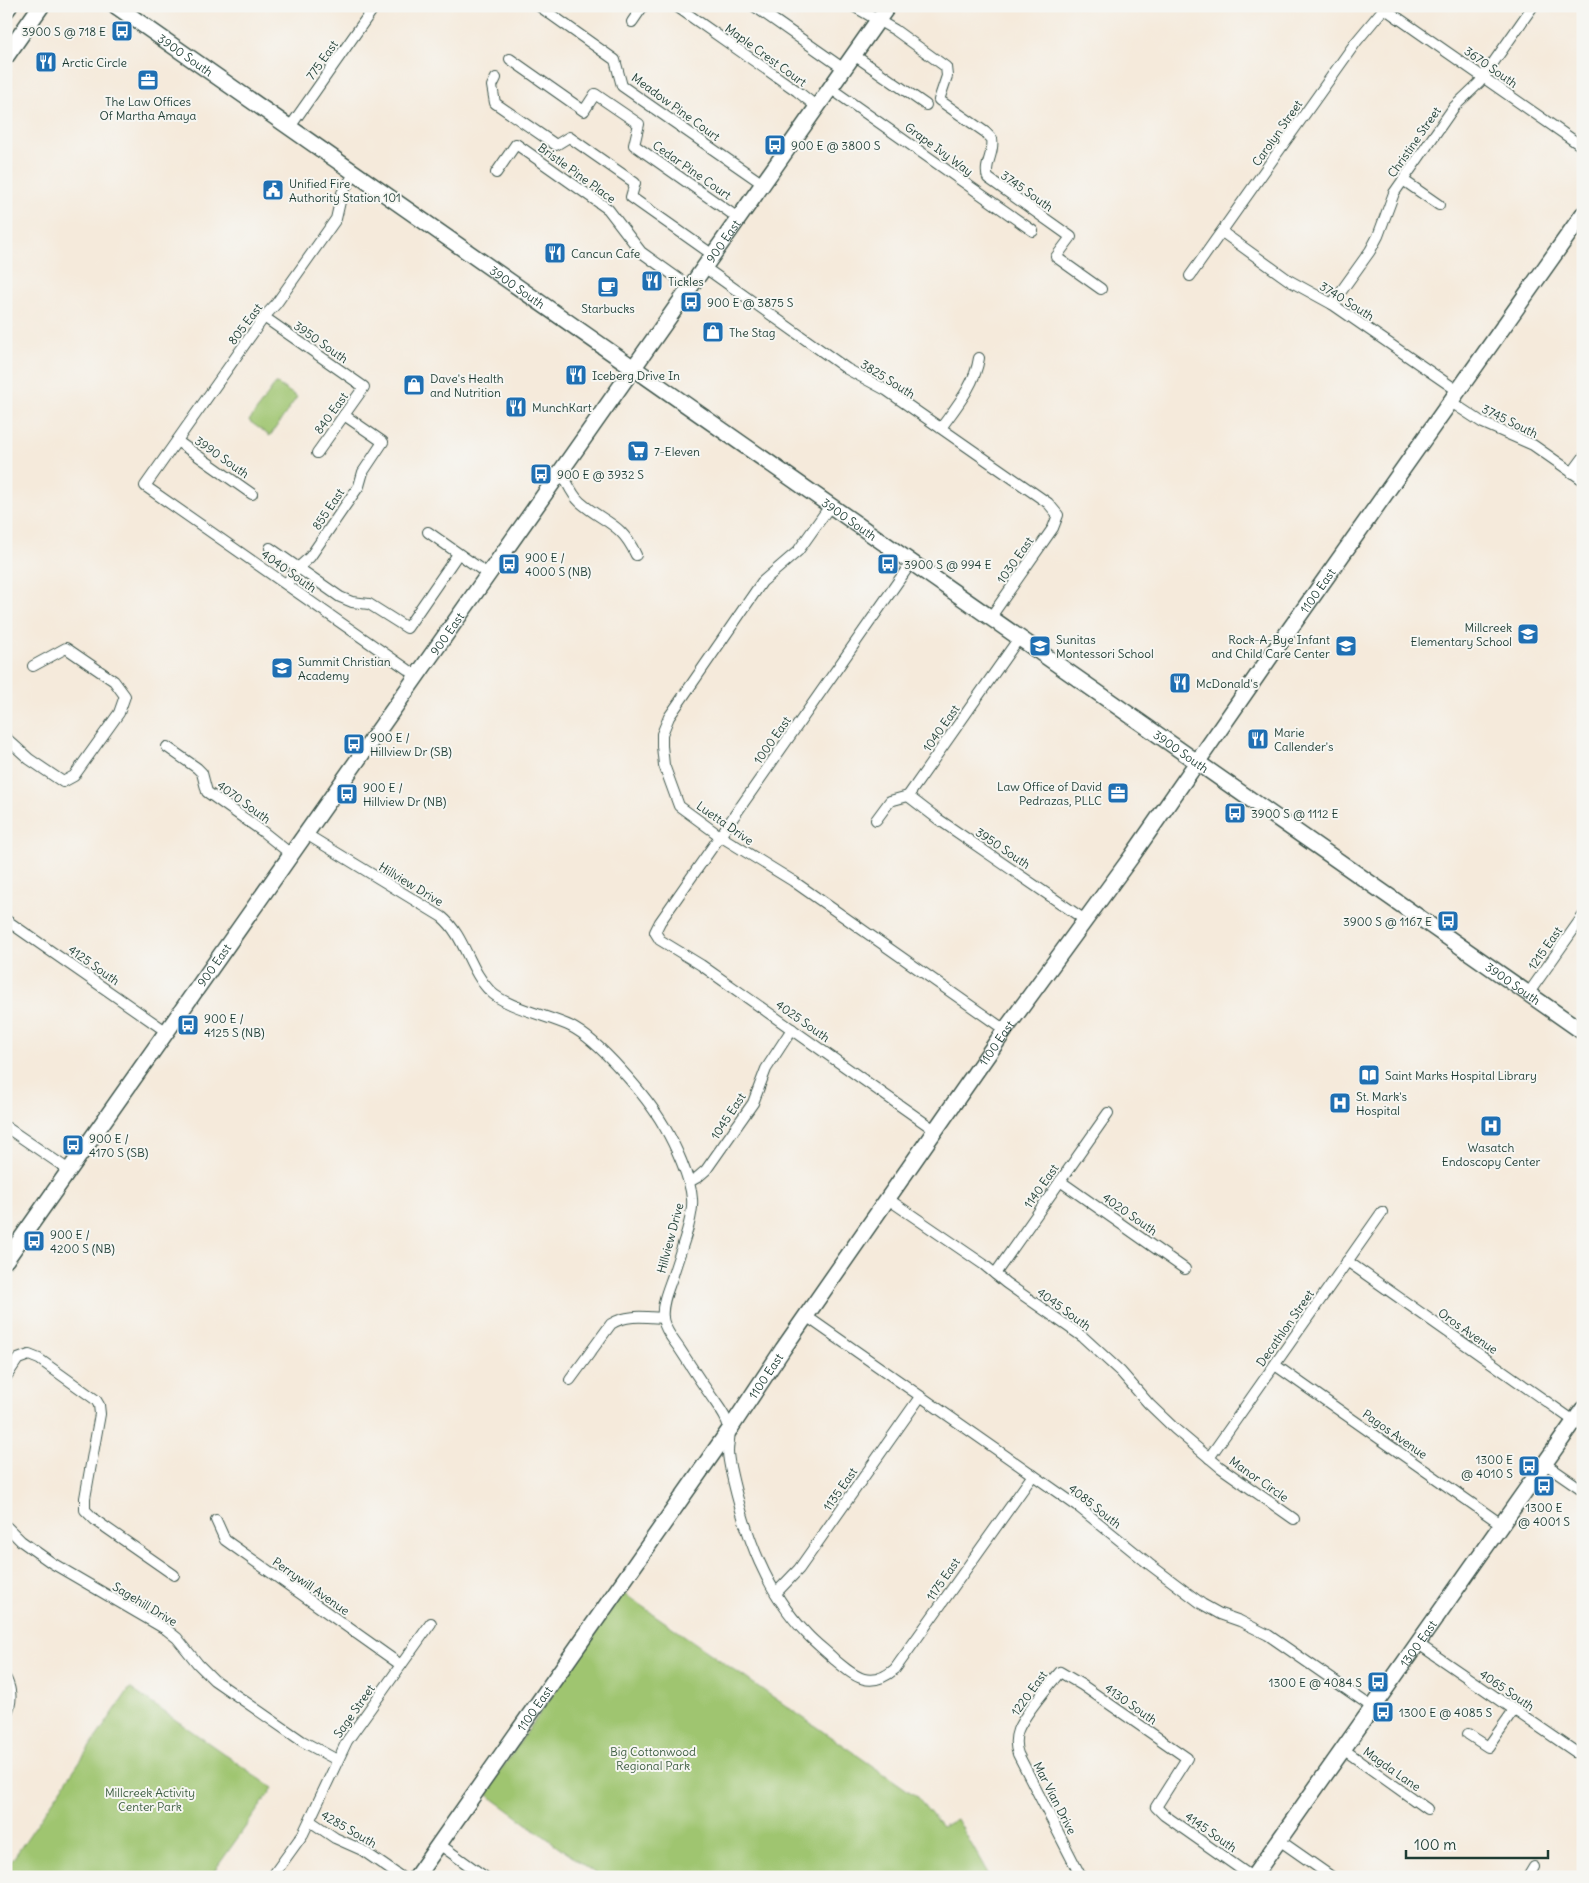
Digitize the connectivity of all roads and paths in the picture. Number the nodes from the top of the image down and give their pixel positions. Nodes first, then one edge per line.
1 (9, 6) edge
2 (41, 6) edge
3 (116, 6) edge
4 (375, 6) edge
5 (539, 6) edge
6 (643, 6) edge
7 (676, 6) edge
8 (754, 6) edge
9 (853, 6) edge
10 (888, 6) edge
11 (1533, 6) edge
12 (1384, 7) edge
13 (6, 10) edge
14 (878, 21) junction
15 (632, 22) dead end
16 (854, 55) junction
17 (6, 56) edge
18 (510, 59) dead end
19 (844, 69) junction
20 (1484, 77) junction
21 (496, 78) dead end
22 (830, 88) junction
23 (926, 105) dead end
24 (817, 107) junction
25 (290, 127) junction
26 (1583, 147) edge
27 (355, 173) junction
28 (496, 173) dead end
29 (1402, 180) junction
30 (762, 184) junction
31 (1439, 205) dead end
32 (1583, 214) edge
33 (738, 218) junction
34 (1033, 231) dead end
35 (1222, 232) junction
36 (713, 254) junction
37 (704, 267) junction
38 (1190, 276) dead end
39 (690, 287) junction
40 (1101, 288) dead end
41 (1332, 304) junction
42 (264, 317) junction
43 (979, 358) dead end
44 (634, 369) junction
45 (364, 387) joint
46 (1454, 397) junction
47 (344, 415) junction
48 (941, 428) junction
49 (177, 441) junction
50 (317, 453) dead end
51 (1583, 458) edge
52 (560, 472) junction
53 (1572, 473) junction
54 (1583, 480) edge
55 (146, 486) joint
56 (252, 494) dead end
57 (830, 506) junction
58 (1058, 514) joint
59 (428, 532) dead end
60 (270, 548) dead end
61 (458, 554) junction
62 (636, 555) dead end
63 (911, 563) junction
64 (298, 568) junction
65 (489, 575) junction
66 (286, 584) junction
67 (990, 618) junction
68 (1019, 638) junction
69 (33, 666) dead end
70 (417, 676) junction
71 (6, 738) edge
72 (167, 747) dead end
73 (1198, 764) junction
74 (908, 796) junction
75 (876, 820) dead end
76 (306, 834) junction
77 (720, 836) junction
78 (292, 855) junction
79 (1583, 916) edge
80 (6, 920) edge
81 (1084, 920) junction
82 (655, 932) joint
83 (1528, 994) junction
84 (792, 1029) junction
85 (1005, 1030) junction
86 (167, 1032) junction
87 (1583, 1032) edge
88 (1108, 1113) dead end
89 (6, 1127) edge
90 (936, 1131) junction
91 (69, 1170) junction
92 (1060, 1181) junction
93 (689, 1182) junction
94 (888, 1199) junction
95 (1382, 1212) dead end
96 (6, 1260) edge
97 (1347, 1261) junction
98 (1185, 1268) dead end
99 (995, 1274) junction
100 (806, 1316) junction
101 (663, 1318) junction
102 (1275, 1365) junction
103 (6, 1377) edge
104 (570, 1380) dead end
105 (920, 1396) junction
106 (1579, 1415) edge
107 (730, 1429) junction
108 (1210, 1458) junction
109 (1544, 1463) junction
110 (1033, 1475) junction
111 (1583, 1490) edge
112 (1294, 1519) dead end
113 (216, 1520) dead end
114 (1501, 1524) junction
115 (7, 1527) edge
116 (174, 1575) dead end
117 (776, 1593) junction
118 (431, 1623) dead end
119 (1418, 1643) junction
120 (401, 1665) junction
121 (1060, 1672) joint
122 (6, 1680) edge
123 (1372, 1707) junction
124 (1514, 1710) junction
125 (6, 1715) edge
126 (1018, 1729) joint
127 (1468, 1734) dead end
128 (1342, 1749) junction
129 (1583, 1756) edge
130 (337, 1760) junction
131 (1156, 1806) joint
132 (1427, 1809) dead end
133 (310, 1821) junction
134 (1279, 1840) junction
135 (439, 1844) junction
136 (1534, 1867) dead end
137 (272, 1877) edge
138 (401, 1877) edge
139 (416, 1877) edge
140 (485, 1877) edge
141 (1081, 1877) edge
142 (1253, 1877) edge
143 (1332, 1877) edge
144 (1528, 1877) edge

1 - 13 main road
2 - 17 main road
3 - 25 main road, 3900 South
4 - 25 street, 775 East
5 - 30 street, Meadow Pine Court
6 - 15 street
7 - 24 street, Maple Crest Court
8 - 19 street
9 - 14 street
10 - 14 main road, 900 East
11 - 20 street, Christine Street
12 - 20 street, 3670 South
12 - 35 street, Carolyn Street
14 - 16 main road, 900 East
14 - 40 street, 3745 South
16 - 19 main road, 900 East
16 - 23 street
18 - 33 street, Cedar Pine Court
19 - 22 main road, 900 East
20 - 26 street, 3670 South
20 - 29 street, Christine Street
21 - 36 street
22 - 24 main road, 900 East
22 - 34 street, Grape Ivy Way
24 - 30 main road, 900 East
25 - 27 main road, 3900 South
27 - 42 street, 805 East
27 - 44 main road, 3900 South
28 - 39 street, Bristle Pine Place
29 - 31 street
29 - 41 street, Christine Street
30 - 33 main road, 900 East
32 - 46 main road, 1100 East
33 - 36 main road, 900 East
35 - 38 street, Carolyn Street
35 - 41 street, 3740 South
36 - 37 main road, 900 East
37 - 39 main road, 900 East
37 - 48 street, 3825 South
39 - 44 main road, 900 East
41 - 46 street, 3740 South
42 - 45 street, 3950 South
42 - 49 street, 805 East
43 - 48 street
44 - 52 main road, 900 East
44 - 57 main road, 3900 South
45 - 47 street, 840 East
46 - 53 street, 3745 South
46 - 73 main road, 1100 East
47 - 50 street, 840 East
47 - 64 street, 855 East
48 - 58 street, 3825 South
49 - 55 street, 805 East
49 - 56 street, 3990 South
51 - 53 street
52 - 62 street
52 - 65 main road, 900 East
53 - 54 street, 3745 South
55 - 66 street, 4040 South
57 - 63 main road, 3900 South
57 - 77 street, Luetta Drive
58 - 67 street, 1030 East
59 - 61 street
60 - 64 street
61 - 64 street
61 - 65 street
63 - 67 main road, 3900 South
63 - 77 street, 1000 East
64 - 66 street, 855 East
65 - 70 main road, 900 East
66 - 70 street, 4040 South
67 - 68 main road, 3900 South
68 - 73 main road, 3900 South
68 - 74 street, 1040 East
69 - 71 street
70 - 76 main road, 900 East
72 - 78 street, 4070 South
73 - 81 main road, 1100 East
73 - 83 main road, 3900 South
74 - 75 street
74 - 81 street, 3950 South
76 - 78 main road, 900 East
76 - 93 street, Hillview Drive
77 - 82 street, 1000 East
77 - 85 street, Luetta Drive
78 - 86 main road, 900 East
79 - 83 street, 1215 East
80 - 86 street, 4125 South
81 - 85 main road, 1100 East
82 - 84 street, 4025 South
83 - 87 main road, 3900 South
84 - 90 street, 4025 South
84 - 93 street, 1045 East
85 - 90 main road, 1100 East
86 - 91 main road, 900 East
88 - 92 street, 1140 East
89 - 91 street
90 - 94 main road, 1100 East
91 - 96 main road, 900 East
92 - 98 street, 4020 South
92 - 99 street, 1140 East
93 - 101 street, Hillview Drive
94 - 99 street, 4045 South
94 - 100 main road, 1100 East
95 - 97 street, Decathlon Street
97 - 102 street, Decathlon Street
97 - 106 street, Oros Avenue
99 - 108 street, 4045 South
100 - 105 street, 4085 South
100 - 107 main road, 1100 East
101 - 104 street
101 - 107 street
102 - 108 street, Decathlon Street
102 - 114 street, Pagos Avenue
103 - 116 street
105 - 110 street, 4085 South
105 - 117 street, 1135 East
106 - 109 main road, 1300 East
107 - 117 street
107 - 135 main road, 1100 East
108 - 112 street, Manor Circle
109 - 111 street
109 - 114 main road, 1300 East
110 - 117 street, 1175 East
110 - 123 street, 4085 South
113 - 120 street, Perrywill Avenue
114 - 119 main road, 1300 East
115 - 130 street, Sagehill Drive
118 - 120 street, Sage Street
119 - 123 main road, 1300 East
119 - 124 street, 4065 South
120 - 130 street, Sage Street
121 - 126 street, 1220 East
121 - 131 street, 4130 South
122 - 125 street
123 - 128 main road, 1300 East
124 - 127 street
124 - 129 street, 4065 South
126 - 141 street, Mar Vian Drive
128 - 132 street, Magda Lane
128 - 134 main road, 1300 East
130 - 133 street, Sage Street
131 - 142 street, 4145 South
133 - 137 street, Sage Street
133 - 138 street, 4285 South
134 - 142 main road, 1300 East
134 - 143 street
135 - 139 main road, 1100 East
135 - 140 street
136 - 144 street

